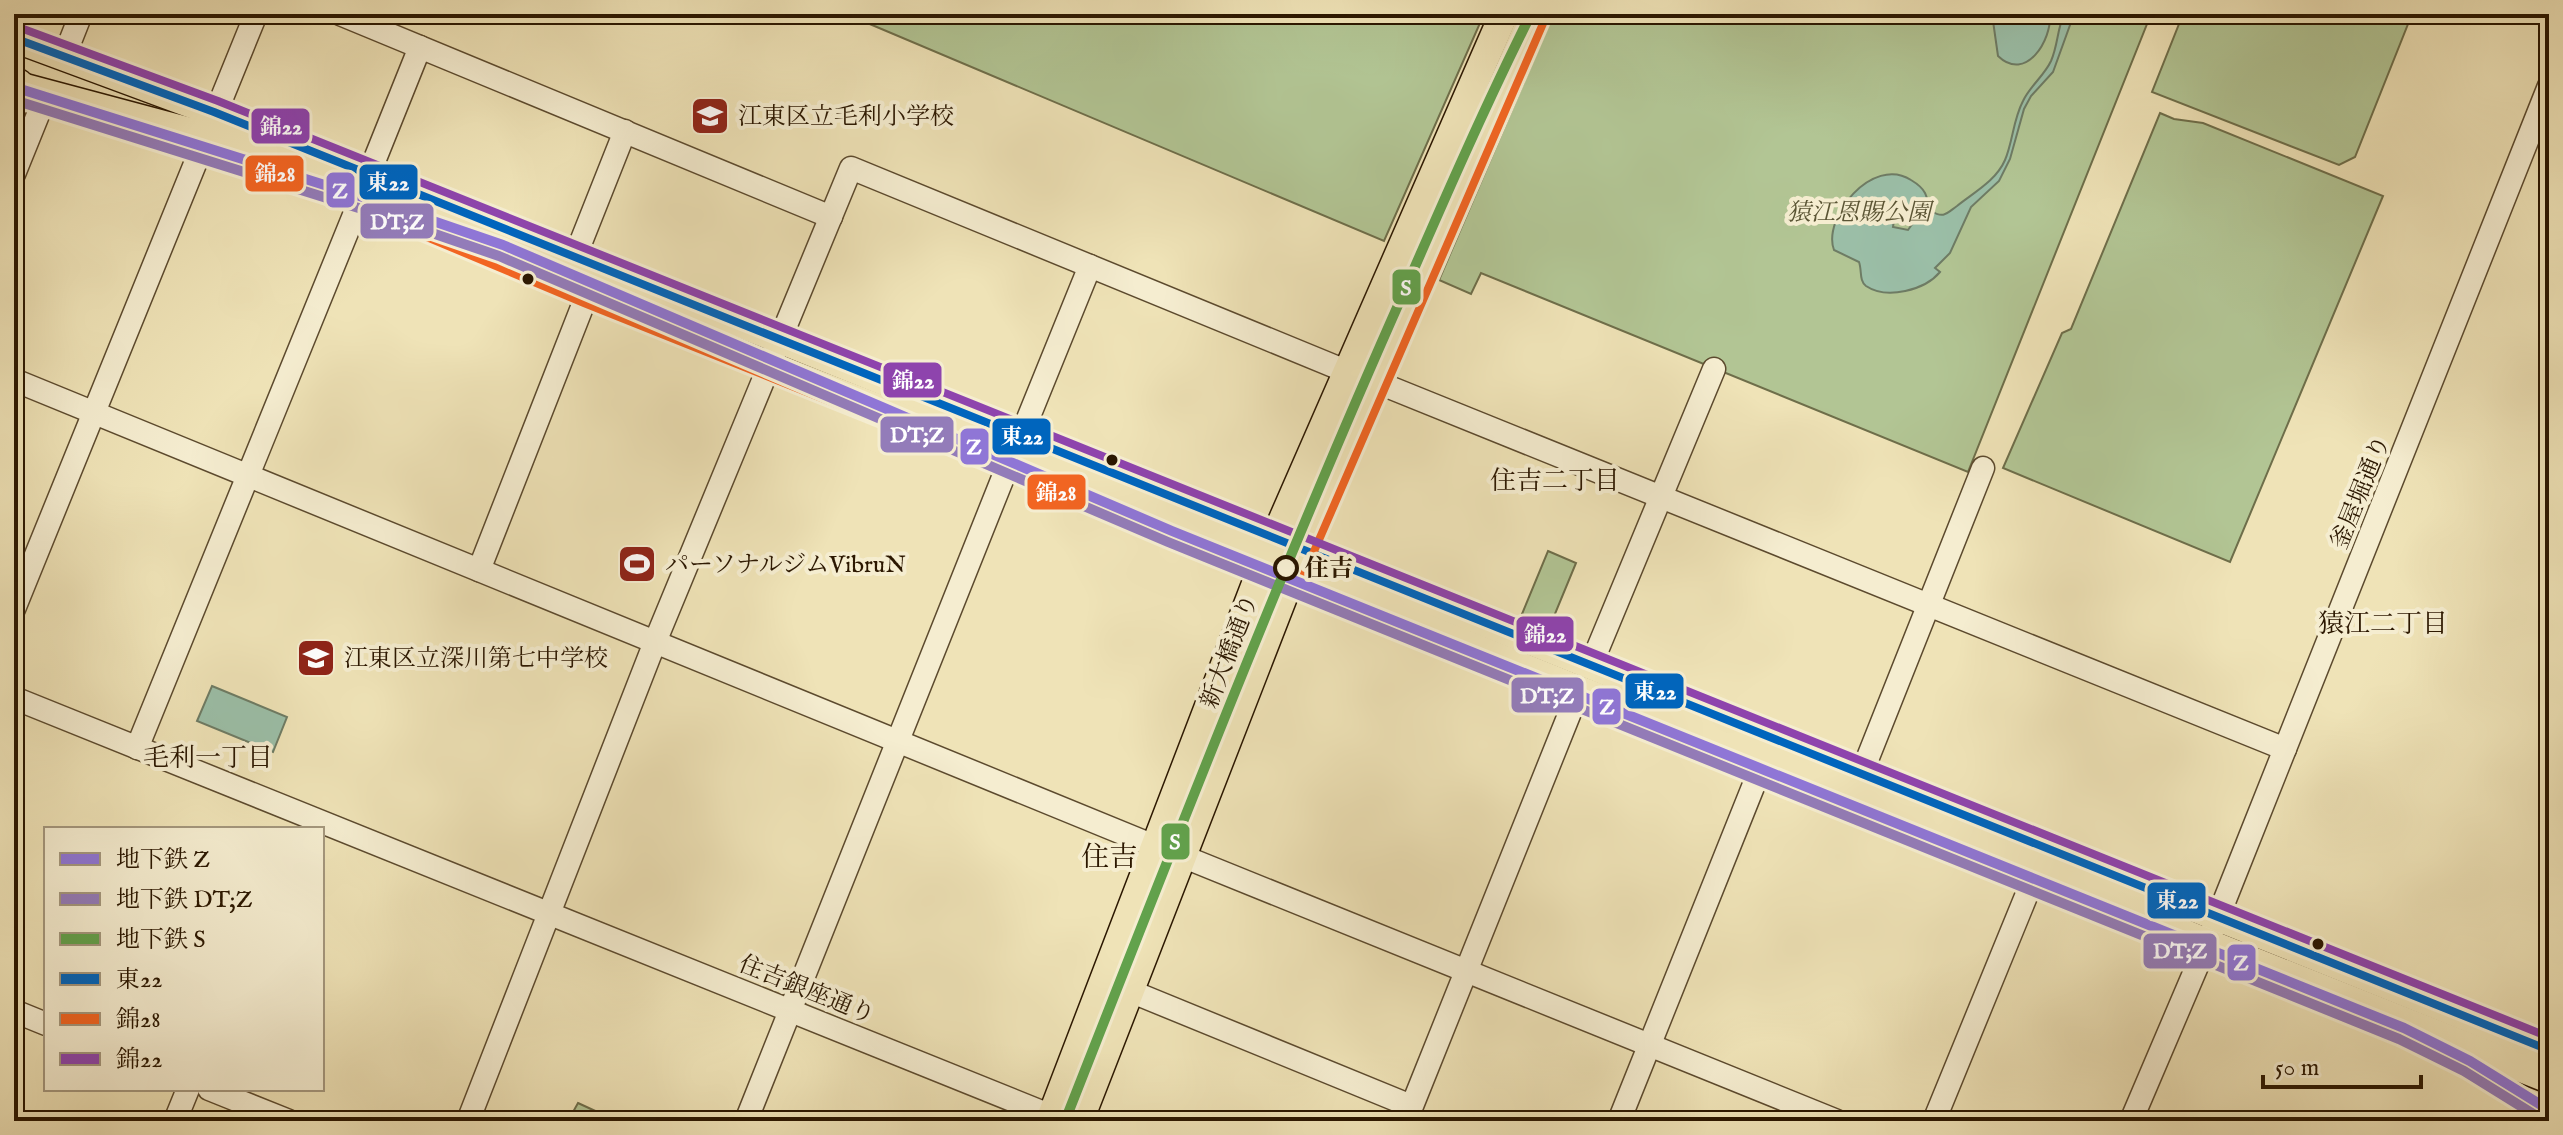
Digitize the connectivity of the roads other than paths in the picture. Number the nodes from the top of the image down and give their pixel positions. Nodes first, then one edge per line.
1 (81, 14) edge
2 (256, 14) edge
3 (340, 14) edge
4 (1504, 14) edge
5 (1534, 14) edge
6 (14, 38) edge
7 (420, 47) junction
8 (64, 57) junction
9 (2549, 86) edge
10 (23, 88) edge
11 (209, 123) junction
12 (625, 131) junction
13 (14, 174) edge
14 (365, 186) junction
15 (831, 217) junction
16 (575, 257) junction
17 (1090, 266) junction
18 (588, 292) junction
19 (774, 353) junction
20 (1714, 369) dead end
21 (1361, 376) junction
22 (14, 380) edge
23 (94, 413) junction
24 (1016, 448) junction
25 (1983, 468) dead end
26 (248, 476) junction
27 (1661, 497) junction
28 (1274, 537) junction
29 (1302, 548) junction
30 (1264, 563) junction
31 (479, 570) junction
32 (1291, 574) junction
33 (1928, 606) junction
34 (14, 609) edge
35 (655, 642) junction
36 (1585, 678) junction
37 (14, 698) edge
38 (898, 741) junction
39 (137, 748) junction
40 (2285, 749) junction
41 (1763, 762) junction
42 (1861, 775) junction
43 (293, 820) edge
44 (312, 827) edge
45 (324, 831) edge
46 (1154, 846) junction
47 (1182, 856) junction
48 (2036, 872) junction
49 (548, 913) junction
50 (2213, 930) junction
51 (1467, 971) junction
52 (1130, 991) junction
53 (14, 1011) edge
54 (791, 1011) junction
55 (44, 1023) edge
56 (1649, 1044) junction
57 (2549, 1050) edge
58 (2549, 1079) edge
59 (187, 1091) edge
60 (214, 1091) edge
61 (1408, 1113) edge
62 (1061, 1120) edge
63 (175, 1121) edge
64 (289, 1121) edge
65 (468, 1121) edge
66 (746, 1121) edge
67 (1619, 1121) edge
68 (1837, 1121) edge
69 (1934, 1121) edge
70 (2131, 1121) edge

1 - 8 street
2 - 11 street
3 - 7 street
4 - 21 main road, 新大橋通り
5 - 21 main road, 新大橋通り
6 - 8 main road
7 - 12 street
7 - 14 street
8 - 11 main road
9 - 40 street, 釜屋堀通り
10 - 11 main road
10 - 13 street
11 - 14 main road
11 - 23 street
12 - 15 street
12 - 16 street
14 - 16 main road
14 - 18 main road
14 - 26 street
15 - 17 street
15 - 19 street
16 - 19 main road
17 - 21 street
17 - 24 street
18 - 19 main road
18 - 31 street
19 - 24 main road
19 - 35 street
20 - 27 street
21 - 27 street
21 - 28 main road, 新大橋通り
21 - 29 main road, 新大橋通り
22 - 23 street
23 - 26 street
23 - 34 street
24 - 28 main road
24 - 30 main road
24 - 38 street
25 - 33 street
26 - 31 street
26 - 39 street
27 - 33 street
27 - 36 street
28 - 29 main road
28 - 30 main road, 新大橋通り
29 - 32 main road, 新大橋通り
29 - 36 main road
30 - 32 main road
30 - 46 main road, 新大橋通り
31 - 35 street
32 - 36 main road
32 - 47 main road, 新大橋通り
33 - 40 street
33 - 42 street
35 - 38 street
35 - 49 street
36 - 41 main road
36 - 42 main road
36 - 51 street
37 - 39 street, 住吉銀座通り
38 - 46 street
38 - 54 street
39 - 43 street, 住吉銀座通り
40 - 50 street, 釜屋堀通り
41 - 48 main road
41 - 56 street
42 - 50 main road
43 - 44 street, 住吉銀座通り
45 - 49 street, 住吉銀座通り
46 - 62 main road, 新大橋通り
47 - 51 street
47 - 52 main road, 新大橋通り
48 - 50 main road
48 - 69 street
49 - 54 street, 住吉銀座通り
49 - 65 street
50 - 57 main road
50 - 58 main road
50 - 70 street, 釜屋堀通り
51 - 56 street
51 - 61 street
52 - 61 street
52 - 62 main road, 新大橋通り
53 - 55 street
54 - 62 street, 住吉銀座通り
54 - 66 street
56 - 67 street
56 - 68 street
59 - 63 street
60 - 64 street

